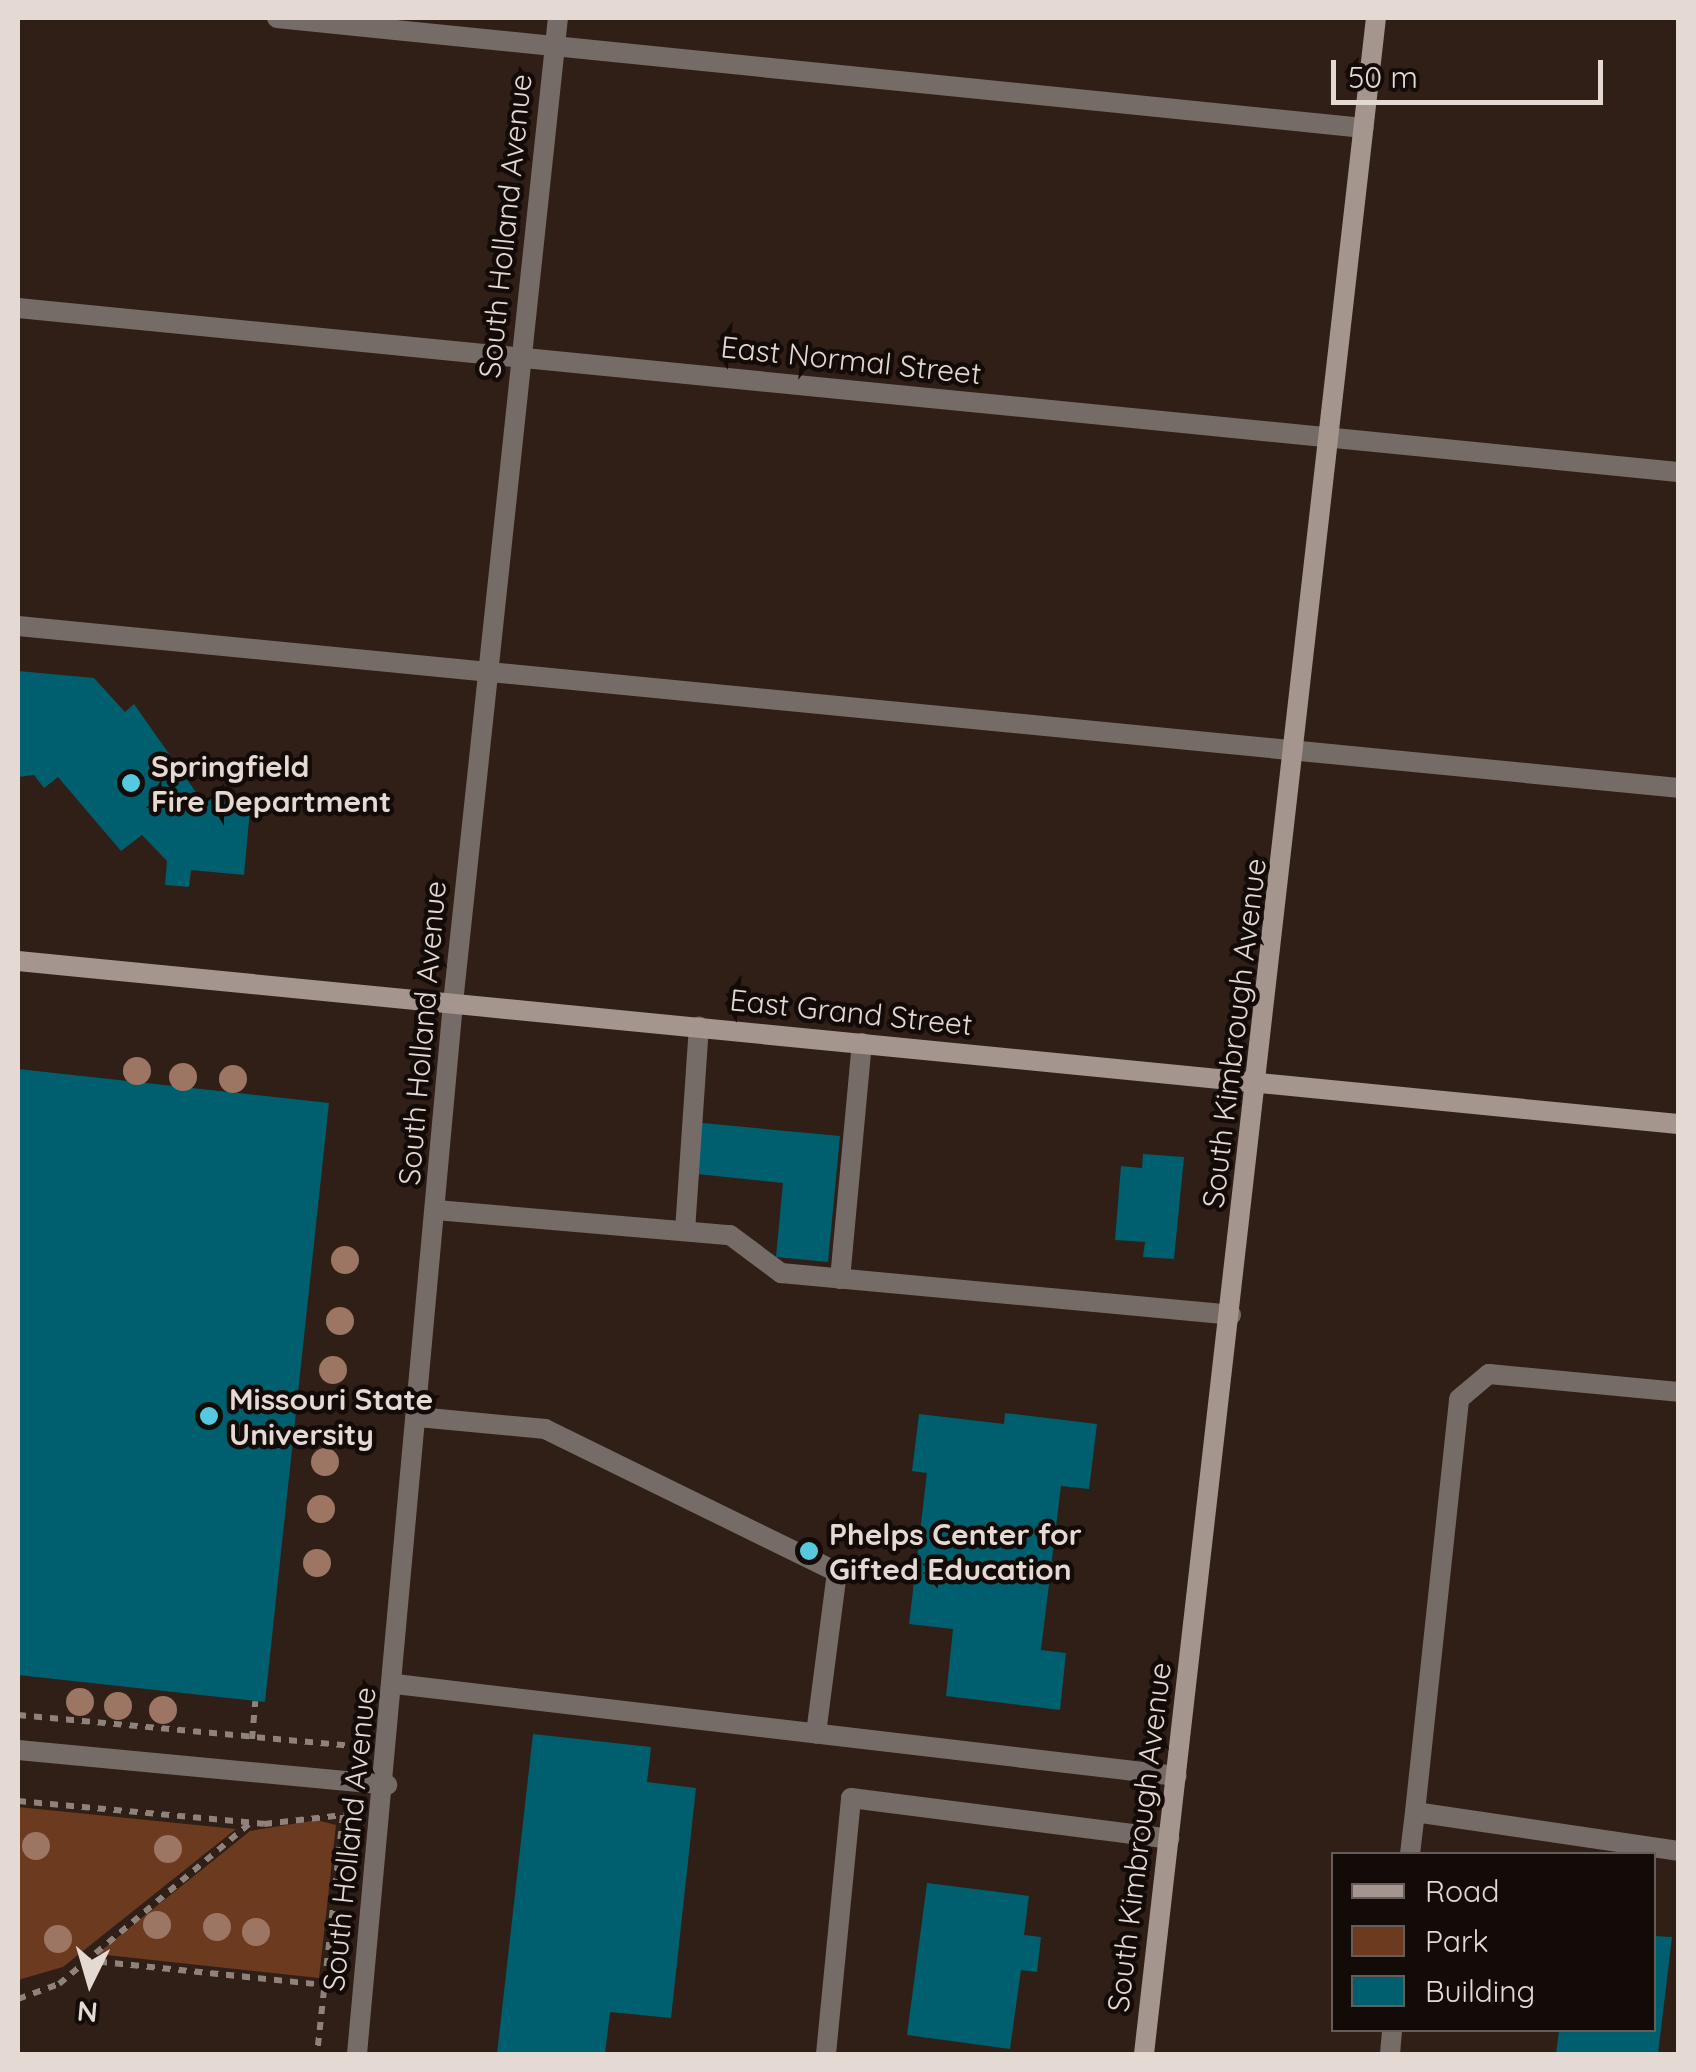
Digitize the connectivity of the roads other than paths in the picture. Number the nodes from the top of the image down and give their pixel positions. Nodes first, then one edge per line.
1 (277, 18) edge
2 (558, 18) edge
3 (1376, 18) edge
4 (555, 48) junction
5 (1363, 128) junction
6 (18, 308) edge
7 (521, 357) junction
8 (1329, 436) junction
9 (1678, 472) edge
10 (18, 626) edge
11 (488, 673) junction
12 (1296, 750) junction
13 (1678, 788) edge
14 (18, 961) edge
15 (454, 1003) junction
16 (699, 1026) junction
17 (862, 1043) junction
18 (1258, 1082) junction
19 (1678, 1124) edge
20 (436, 1210) junction
21 (685, 1231) junction
22 (840, 1279) junction
23 (1231, 1316) junction
24 (1678, 1392) edge
25 (418, 1417) junction
26 (395, 1684) junction
27 (816, 1734) junction
28 (18, 1750) edge
29 (1177, 1776) junction
30 (387, 1785) junction
31 (1414, 1812) junction
32 (1169, 1839) junction
33 (1410, 1852) edge
34 (1678, 1852) edge
35 (357, 2054) edge
36 (826, 2054) edge
37 (1144, 2054) edge

1 - 4 street
2 - 4 street, South Holland Avenue
3 - 5 main road, South Kimbrough Avenue
4 - 5 street
4 - 7 street, South Holland Avenue
5 - 8 main road, South Kimbrough Avenue
6 - 7 street, East Normal Street
7 - 8 street, East Normal Street
7 - 11 street, South Holland Avenue
8 - 9 street, East Normal Street
8 - 12 main road, South Kimbrough Avenue
10 - 11 street
11 - 12 street
11 - 15 street, South Holland Avenue
12 - 13 street
12 - 18 main road, South Kimbrough Avenue
14 - 15 main road, East Grand Street
15 - 16 main road, East Grand Street
15 - 20 street, South Holland Avenue
16 - 17 main road, East Grand Street
16 - 21 street
17 - 18 main road, East Grand Street
17 - 22 street
18 - 19 main road, East Grand Street
18 - 23 main road, South Kimbrough Avenue
20 - 21 street
20 - 25 street, South Holland Avenue
21 - 22 street
22 - 23 street
23 - 29 main road, South Kimbrough Avenue
24 - 31 street
25 - 26 street, South Holland Avenue
25 - 27 street
26 - 27 street
26 - 30 street, South Holland Avenue
27 - 29 street
28 - 30 street
29 - 32 main road, South Kimbrough Avenue
30 - 35 street, South Holland Avenue
31 - 33 street
31 - 34 street
32 - 36 street
32 - 37 main road, South Kimbrough Avenue

